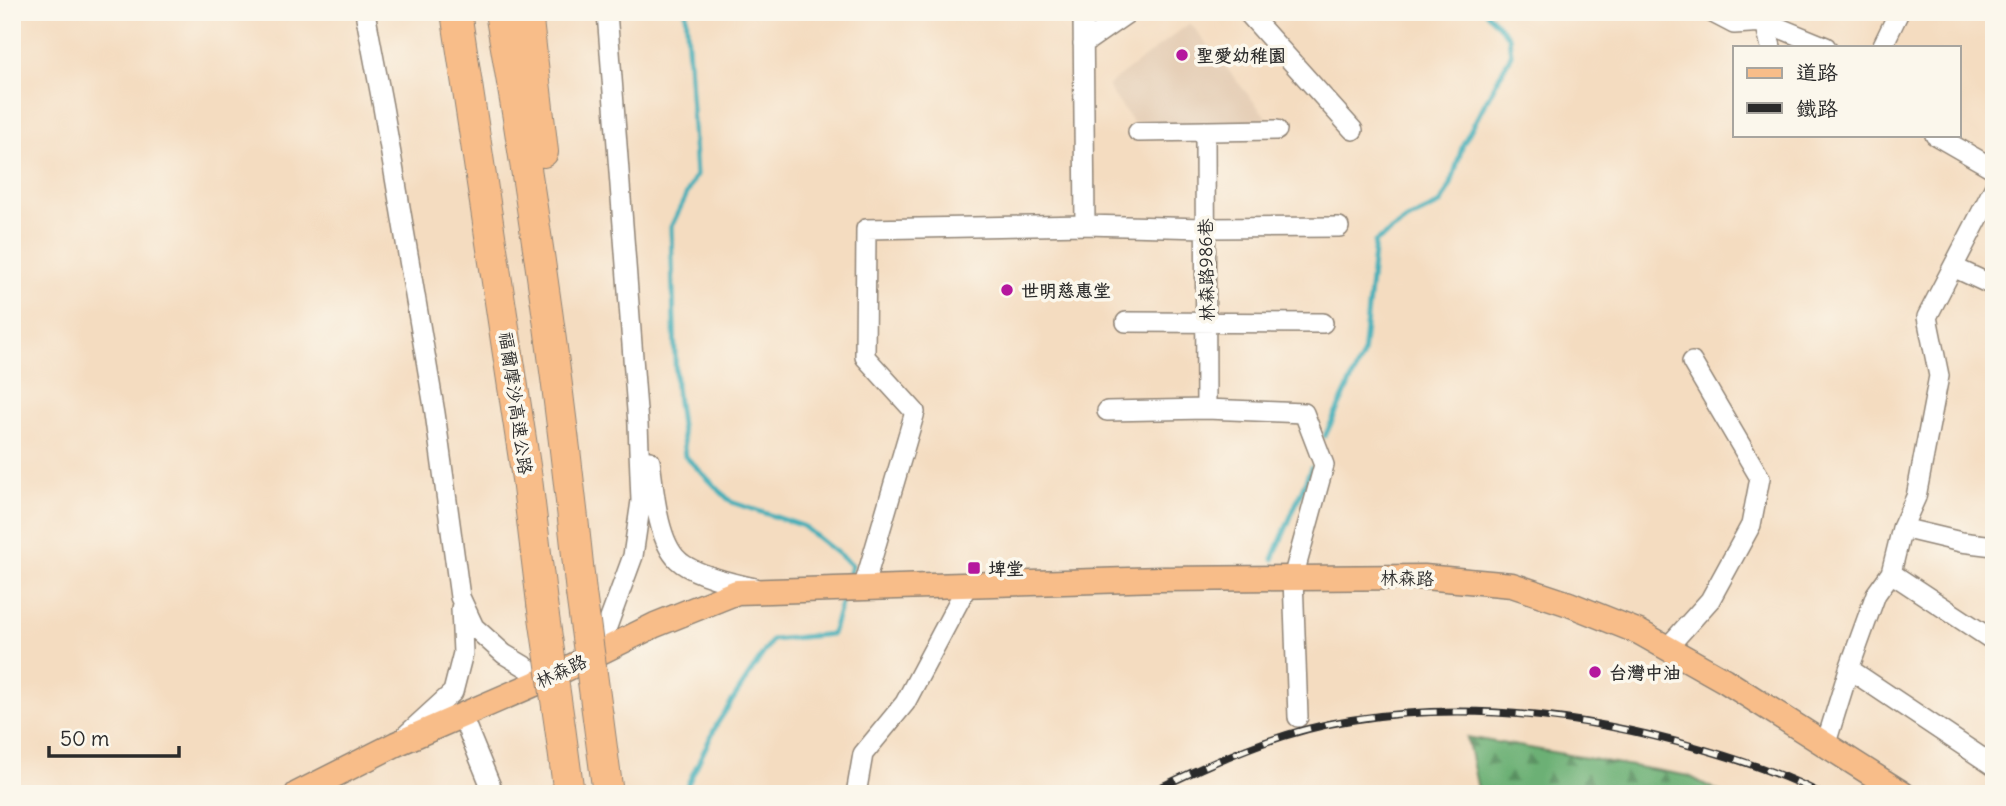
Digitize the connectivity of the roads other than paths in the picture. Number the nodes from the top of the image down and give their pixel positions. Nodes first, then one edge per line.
1 (365, 12) edge
2 (456, 12) edge
3 (500, 12) edge
4 (527, 12) edge
5 (607, 12) edge
6 (1083, 12) edge
7 (1129, 12) edge
8 (1247, 12) edge
9 (1711, 12) edge
10 (1899, 12) edge
11 (1765, 22) junction
12 (1083, 44) junction
13 (1770, 46) edge
14 (1824, 46) edge
15 (1882, 46) edge
16 (1277, 130) dead end
17 (1353, 130) dead end
18 (1205, 131) junction
19 (1138, 132) dead end
20 (1937, 136) edge
21 (1994, 169) edge
22 (1994, 188) edge
23 (1085, 225) junction
24 (1339, 226) dead end
25 (1205, 228) junction
26 (1953, 267) junction
27 (1994, 286) edge
28 (1126, 322) dead end
29 (1207, 323) junction
30 (1323, 323) dead end
31 (1692, 362) dead end
32 (1206, 408) junction
33 (1107, 411) dead end
34 (638, 424) junction
35 (568, 466) junction
36 (1902, 528) junction
37 (1994, 546) edge
38 (1891, 573) junction
39 (1293, 578) junction
40 (967, 586) junction
41 (852, 589) junction
42 (762, 590) junction
43 (460, 597) junction
44 (1994, 641) edge
45 (1667, 648) junction
46 (597, 654) junction
47 (1849, 669) junction
48 (546, 679) junction
49 (462, 716) junction
50 (1298, 717) dead end
51 (1826, 743) junction
52 (396, 744) junction
53 (1994, 766) edge
54 (297, 794) edge
55 (494, 794) edge
56 (569, 794) edge
57 (608, 794) edge
58 (856, 794) edge
59 (1903, 794) edge

1 - 43 street
2 - 56 highway, 福爾摩沙高速公路, bridge
3 - 35 highway
4 - 35 highway
5 - 34 street
6 - 12 street
7 - 12 street
8 - 17 street
9 - 11 street
10 - 15 street
11 - 13 street
11 - 14 street
12 - 23 street
16 - 18 street
18 - 19 street
18 - 25 street, 林森路986巷
20 - 21 street
22 - 26 street
23 - 25 street
23 - 41 street
24 - 25 street
25 - 29 street, 林森路986巷
26 - 27 street
26 - 36 street
28 - 29 street
29 - 30 street
29 - 32 street, 林森路986巷
31 - 45 street
32 - 33 street
32 - 39 street
34 - 42 street
34 - 46 street
35 - 57 highway, bridge
36 - 37 street
36 - 38 street
38 - 44 street
38 - 47 street
39 - 40 main road, 林森路
39 - 45 main road, 林森路
39 - 50 street
40 - 41 main road, 林森路
40 - 58 street
41 - 42 main road, 林森路
42 - 46 main road, 林森路
43 - 48 street
43 - 52 street
45 - 51 main road, 林森路
46 - 48 main road, 林森路
47 - 51 street
47 - 53 street
48 - 49 main road, 林森路
49 - 52 main road, 林森路
49 - 55 street
51 - 59 main road, 林森路
52 - 54 main road, 林森路

